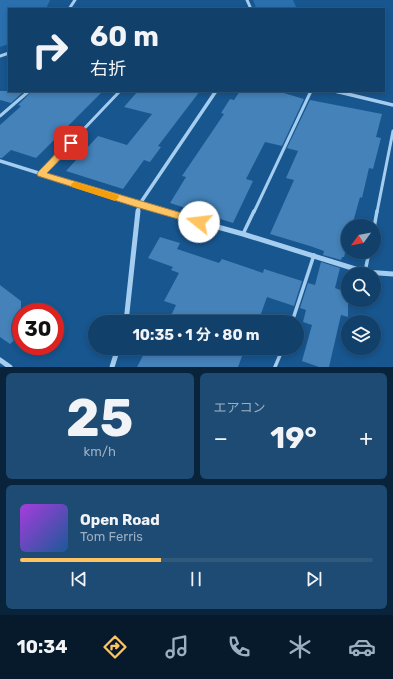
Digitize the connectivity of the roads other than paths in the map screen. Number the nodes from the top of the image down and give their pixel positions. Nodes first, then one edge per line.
1 (28, 92) edge
2 (119, 92) edge
3 (215, 92) edge
4 (311, 92) edge
5 (338, 92) edge
6 (393, 105) edge
7 (0, 116) edge
8 (393, 131) edge
9 (0, 161) edge
10 (41, 174) junction
11 (139, 205) junction
12 (376, 219) edge
13 (243, 234) junction
14 (314, 255) junction
15 (350, 267) edge
16 (381, 273) edge
17 (393, 274) edge
18 (127, 315) edge
19 (294, 315) edge
20 (116, 355) edge
21 (280, 355) edge
22 (0, 360) edge
23 (10, 367) edge
24 (112, 367) edge
25 (275, 367) edge

1 - 7 lane
2 - 10 lane
3 - 11 street
4 - 13 lane
5 - 6 street
8 - 12 lane
9 - 10 street
10 - 11 street
11 - 13 street
11 - 18 street
13 - 14 street
14 - 15 street
14 - 19 lane
16 - 17 street
20 - 24 street
21 - 25 lane
22 - 23 street

